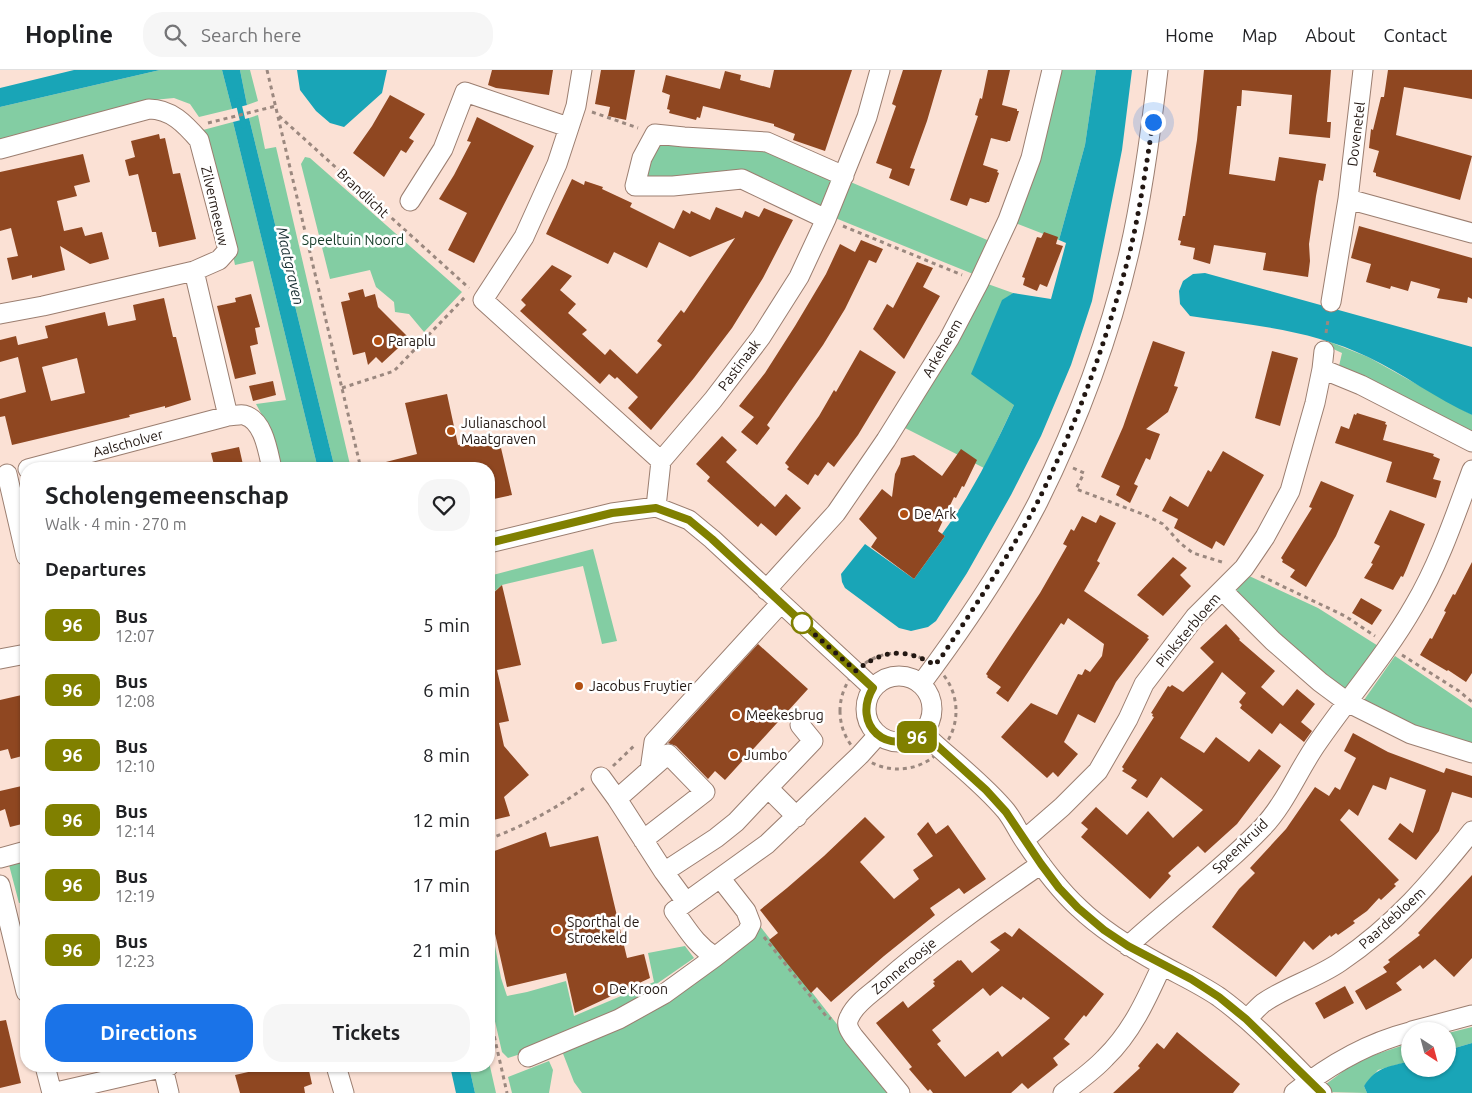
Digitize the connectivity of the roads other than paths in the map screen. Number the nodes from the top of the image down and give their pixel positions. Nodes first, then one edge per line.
1 (582, 70) edge
2 (880, 70) edge
3 (1052, 70) edge
4 (1158, 70) edge
5 (1363, 70) edge
6 (568, 127) junction
7 (0, 149) edge
8 (844, 176) junction
9 (1348, 199) junction
10 (410, 200) dead end
11 (826, 219) junction
12 (1472, 233) edge
13 (194, 271) junction
14 (1331, 302) road end
15 (0, 314) edge
16 (228, 416) junction
17 (1472, 442) edge
18 (661, 461) junction
19 (54, 462) edge
20 (270, 462) edge
21 (1472, 470) edge
22 (20, 471) edge
23 (4, 475) edge
24 (656, 508) junction
25 (20, 534) edge
26 (495, 542) edge
27 (766, 590) junction
28 (1222, 590) junction
29 (781, 603) junction
30 (20, 655) edge
31 (0, 659) edge
32 (921, 684) junction
33 (873, 688) junction
34 (1347, 702) junction
35 (800, 725) dead end
36 (923, 733) junction
37 (878, 735) junction
38 (1472, 753) edge
39 (650, 770) junction
40 (601, 776) dead end
41 (768, 788) junction
42 (616, 799) junction
43 (797, 817) junction
44 (1472, 831) edge
45 (643, 840) junction
46 (1024, 840) junction
47 (20, 853) edge
48 (0, 858) edge
49 (1041, 864) junction
50 (664, 872) junction
51 (721, 879) junction
52 (0, 885) edge
53 (686, 902) junction
54 (1128, 946) junction
55 (715, 957) junction
56 (1162, 965) junction
57 (20, 967) edge
58 (1472, 1015) edge
59 (1246, 1019) junction
60 (1447, 1022) edge
61 (1401, 1034) edge
62 (528, 1056) dead end
63 (47, 1072) edge
64 (144, 1072) edge
65 (167, 1072) edge
66 (338, 1072) edge
67 (1316, 1087) edge
68 (52, 1093) edge
69 (169, 1093) edge
70 (344, 1093) edge
71 (900, 1093) edge
72 (1063, 1093) edge
73 (1294, 1093) edge

1 - 6 street
2 - 8 street, Pastinaak
3 - 27 street, Arkeheem
4 - 32 street
5 - 9 street, Dovenetel
6 - 10 street, Brandlicht
6 - 18 street
7 - 13 street, Zilvermeeuw
8 - 11 street, Pastinaak
8 - 11 street
9 - 12 street
9 - 14 street, Dovenetel
11 - 18 street, Pastinaak
13 - 15 street
13 - 16 street
16 - 19 street, Aalscholver
16 - 20 street
17 - 28 street, Pinksterbloem
18 - 24 street
21 - 34 street, Speenkruid
22 - 23 street, Aalscholver
23 - 25 street, Aalscholver
24 - 26 street
24 - 27 street
27 - 29 street
28 - 34 street
28 - 46 street, Pinksterbloem
29 - 33 street
29 - 39 street
30 - 31 street
32 - 33 street
32 - 36 street
33 - 37 street
34 - 38 street
34 - 54 street, Speenkruid
35 - 41 street
36 - 37 street
36 - 46 street
37 - 43 street
39 - 42 street
39 - 45 street
40 - 42 street
41 - 43 street
41 - 50 street
42 - 45 street
43 - 51 street
44 - 59 street, Paardebloem
45 - 50 street
46 - 49 street
47 - 48 street
49 - 54 street
49 - 71 street, Zonneroosje
50 - 53 street
51 - 53 street
51 - 55 street
52 - 57 street
53 - 55 street
54 - 56 street
55 - 62 street
56 - 59 street
56 - 72 street
58 - 60 street
59 - 67 street
61 - 67 street
63 - 68 street
64 - 68 street
65 - 69 street
66 - 70 street
67 - 73 street

